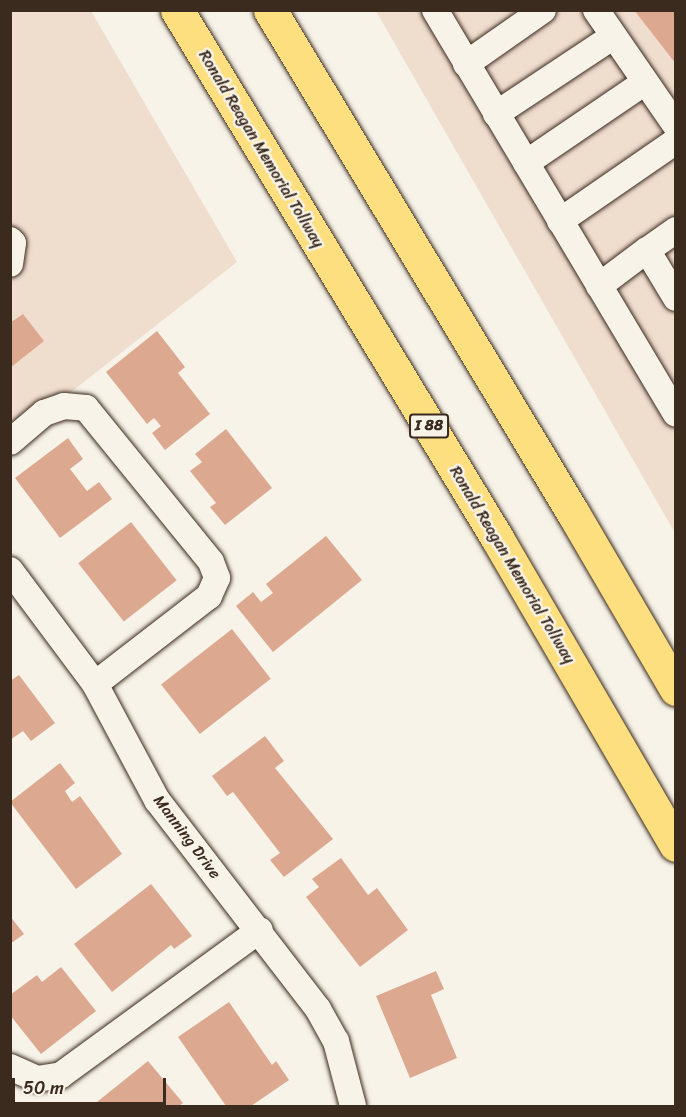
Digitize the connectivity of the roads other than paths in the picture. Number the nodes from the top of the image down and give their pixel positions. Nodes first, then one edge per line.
1 (177, 10) edge
2 (270, 10) edge
3 (435, 10) edge
4 (543, 10) edge
5 (596, 10) edge
6 (614, 36) junction
7 (466, 64) junction
8 (645, 82) junction
9 (496, 114) junction
10 (675, 126) edge
11 (675, 141) edge
12 (526, 163) junction
13 (560, 221) junction
14 (675, 230) edge
15 (10, 240) edge
16 (647, 250) junction
17 (10, 264) edge
18 (599, 286) junction
19 (675, 298) edge
20 (675, 414) edge
21 (10, 441) edge
22 (10, 570) edge
23 (18, 596) edge
24 (95, 684) junction
25 (675, 689) edge
26 (675, 845) edge
27 (260, 930) junction
28 (10, 1067) edge
29 (353, 1107) edge

1 - 26 highway, Ronald Reagan Memorial Tollway / I 88
2 - 25 highway
3 - 7 street
4 - 7 street
5 - 6 street
6 - 8 street
6 - 9 street
7 - 9 street
8 - 10 street
8 - 12 street
9 - 12 street
11 - 13 street
12 - 13 street
13 - 18 street
14 - 16 street
15 - 17 street
16 - 18 street
16 - 19 street
18 - 20 street
21 - 24 street
22 - 23 street, Manning Drive
23 - 24 street, Manning Drive
24 - 27 street, Manning Drive
27 - 28 street
27 - 29 street, Manning Drive

